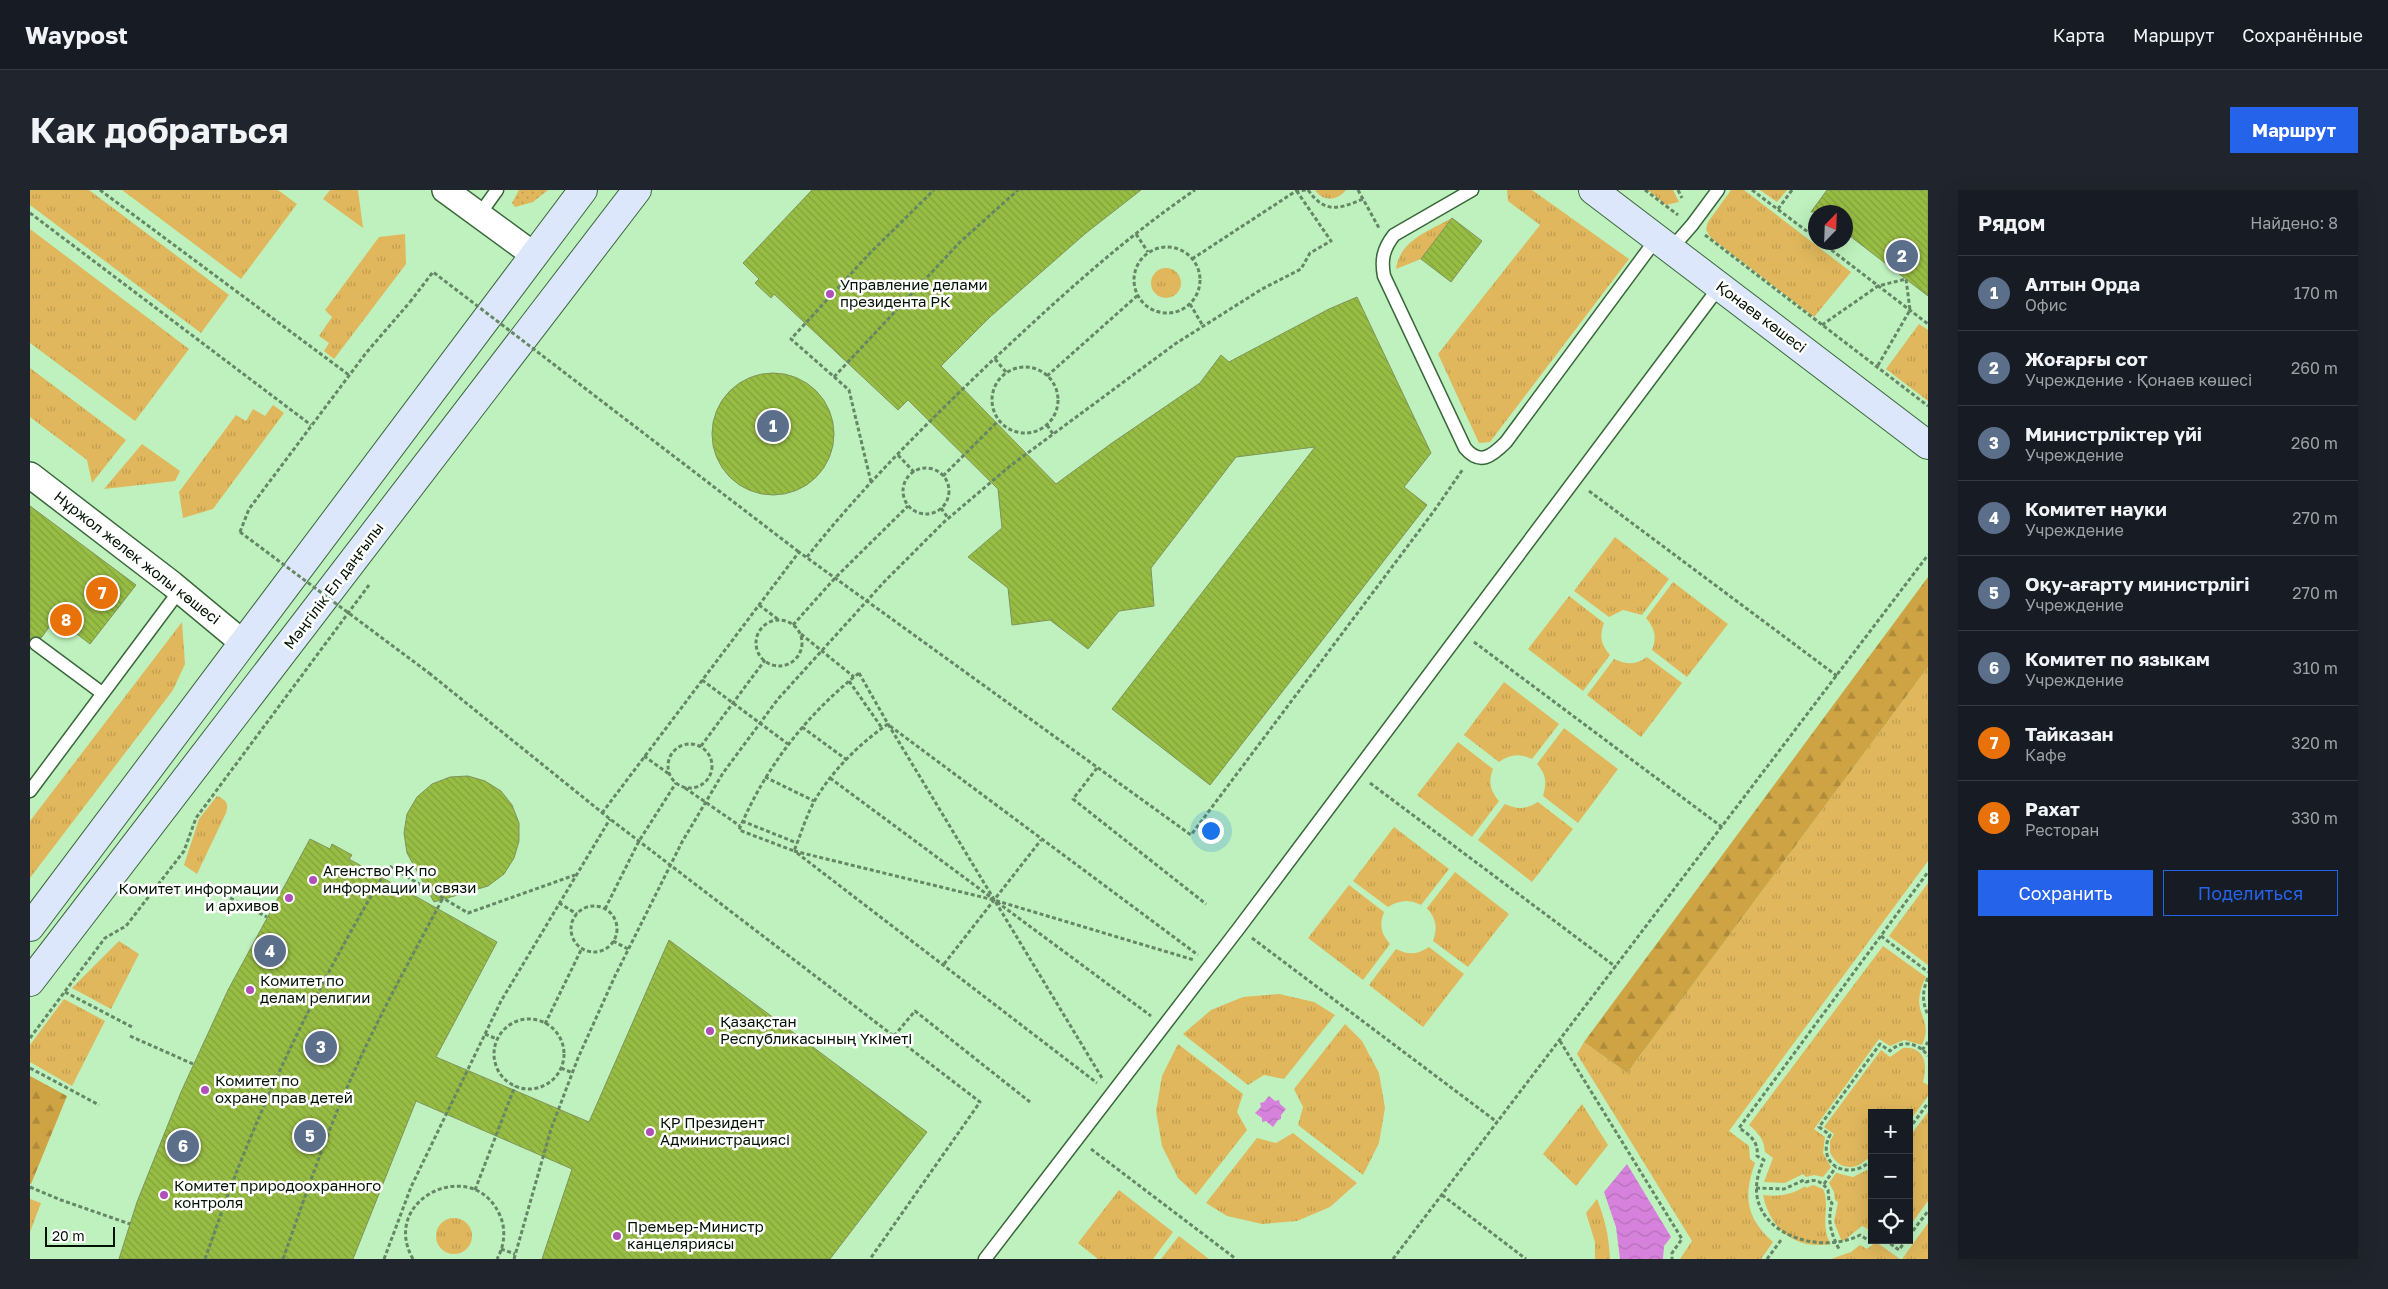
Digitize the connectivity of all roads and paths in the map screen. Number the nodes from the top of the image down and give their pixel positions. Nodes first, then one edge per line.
1 (100, 190) edge
2 (446, 190) edge
3 (497, 190) edge
4 (583, 190) edge
5 (637, 190) edge
6 (934, 190) edge
7 (1018, 190) edge
8 (1195, 190) edge
9 (1296, 190) edge
10 (1307, 190) edge
11 (1358, 190) edge
12 (1472, 190) edge
13 (1593, 190) edge
14 (1645, 190) edge
15 (1678, 190) edge
16 (1718, 190) edge
17 (1752, 190) edge
18 (1792, 190) edge
19 (1682, 198) dead end
20 (1363, 200) junction
21 (1778, 209) junction
22 (30, 213) edge
23 (479, 215) junction
24 (1692, 225) junction
25 (1808, 232) edge
26 (1136, 234) junction
27 (1387, 244) junction
28 (1664, 244) junction
29 (1831, 250) edge
30 (1148, 252) junction
31 (534, 255) junction
32 (1192, 259) junction
33 (1720, 286) junction
34 (1878, 286) junction
35 (1138, 295) junction
36 (1190, 304) junction
37 (1910, 310) junction
38 (1928, 324) edge
39 (1822, 325) junction
40 (1203, 326) junction
41 (545, 349) dead end
42 (539, 357) dead end
43 (995, 359) junction
44 (1877, 368) junction
45 (1006, 372) junction
46 (349, 375) junction
47 (1047, 376) junction
48 (834, 377) junction
49 (1928, 406) edge
50 (998, 421) junction
51 (311, 425) junction
52 (1047, 425) junction
53 (1053, 434) junction
54 (1928, 445) edge
55 (898, 455) junction
56 (1472, 456) junction
57 (914, 472) junction
58 (30, 475) edge
59 (943, 476) junction
60 (1574, 480) junction
61 (871, 482) junction
62 (908, 506) junction
63 (941, 508) junction
64 (948, 518) junction
65 (799, 552) junction
66 (1928, 555) edge
67 (807, 557) junction
68 (835, 578) junction
69 (373, 580) dead end
70 (180, 590) junction
71 (759, 605) junction
72 (780, 621) junction
73 (793, 626) junction
74 (1460, 632) junction
75 (800, 634) junction
76 (243, 643) junction
77 (36, 644) dead end
78 (765, 660) junction
79 (1837, 676) junction
80 (854, 677) junction
81 (702, 680) junction
82 (849, 681) junction
83 (102, 693) junction
84 (733, 703) junction
85 (888, 724) junction
86 (802, 727) junction
87 (882, 728) junction
88 (788, 744) junction
89 (701, 746) junction
90 (644, 756) junction
91 (847, 760) junction
92 (1097, 768) junction
93 (1354, 771) junction
94 (670, 774) junction
95 (765, 776) junction
96 (830, 778) junction
97 (676, 782) junction
98 (685, 788) junction
99 (30, 791) edge
100 (814, 801) junction
101 (602, 813) junction
102 (610, 819) junction
103 (742, 821) junction
104 (740, 826) junction
105 (1722, 827) junction
106 (1041, 840) junction
107 (639, 841) junction
108 (797, 843) junction
109 (794, 851) junction
110 (1928, 872) edge
111 (575, 875) junction
112 (207, 886) dead end
113 (443, 898) junction
114 (994, 900) junction
115 (558, 903) junction
116 (1206, 904) dead end
117 (606, 909) junction
118 (577, 914) junction
119 (267, 917) dead end
120 (30, 926) edge
121 (1239, 928) junction
122 (1881, 936) junction
123 (614, 941) junction
124 (582, 948) junction
125 (628, 949) junction
126 (944, 964) junction
127 (1210, 965) junction
128 (1616, 967) junction
129 (1928, 972) edge
130 (1928, 978) edge
131 (30, 982) edge
132 (64, 992) junction
133 (1928, 1015) edge
134 (545, 1024) junction
135 (1164, 1025) junction
136 (134, 1028) dead end
137 (485, 1034) junction
138 (130, 1036) dead end
139 (894, 1036) junction
140 (30, 1038) edge
141 (497, 1039) junction
142 (1560, 1041) junction
143 (1928, 1042) edge
144 (1922, 1050) junction
145 (1928, 1056) edge
146 (193, 1064) dead end
147 (30, 1068) edge
148 (561, 1068) junction
149 (573, 1073) junction
150 (515, 1086) junction
151 (1111, 1094) junction
152 (1030, 1102) dead end
153 (1928, 1103) edge
154 (99, 1105) dead end
155 (1497, 1122) junction
156 (1913, 1124) edge
157 (1077, 1138) junction
158 (1868, 1165) edge
159 (1836, 1167) junction
160 (1824, 1184) junction
161 (30, 1187) edge
162 (1756, 1188) junction
163 (475, 1190) junction
164 (1442, 1195) junction
165 (1928, 1211) edge
166 (400, 1216) junction
167 (408, 1220) junction
168 (130, 1224) dead end
169 (1765, 1224) dead end
170 (1913, 1231) edge
171 (1868, 1240) edge
172 (1786, 1244) dead end
173 (1891, 1244) edge
174 (1903, 1244) edge
175 (501, 1249) junction
176 (515, 1254) junction
177 (206, 1259) edge
178 (284, 1259) edge
179 (384, 1259) edge
180 (413, 1259) edge
181 (497, 1259) edge
182 (514, 1259) edge
183 (870, 1259) edge
184 (985, 1259) edge
185 (1236, 1259) edge
186 (1394, 1259) edge
187 (1526, 1259) edge
188 (1672, 1259) edge
189 (1767, 1259) edge

1 - 46 path
2 - 23 street
3 - 23 lane
4 - 31 main road
5 - 131 main road, Мәңгілік Ел даңғылы
6 - 48 path
7 - 48 path
8 - 26 path
9 - 10 path
9 - 32 path
9 - 40 path
10 - 20 path
11 - 20 path
12 - 27 lane
13 - 28 main road, Қонаев көшесі
14 - 24 path
15 - 19 path
16 - 24 lane
17 - 21 path
18 - 21 path
20 - 27 path
21 - 25 path
22 - 51 path
23 - 31 street
24 - 28 lane
24 - 39 path
26 - 30 path
26 - 43 path
27 - 56 lane
28 - 33 main road, Қонаев көшесі
28 - 56 lane
29 - 34 path
30 - 32 path
30 - 35 path
31 - 76 main road
32 - 36 path
33 - 54 main road, Қонаев көшесі
33 - 60 lane
34 - 37 path
34 - 37 path
34 - 39 path
35 - 36 path
35 - 47 path
36 - 40 path
37 - 38 path
37 - 44 path
39 - 44 path
40 - 53 path
41 - 42 path
43 - 45 path
43 - 55 path
44 - 49 path
45 - 47 path
45 - 50 path
46 - 51 path
46 - 65 path, bridge
47 - 52 path
48 - 61 path
50 - 52 path
50 - 59 path
51 - 101 path, bridge
52 - 53 path
53 - 64 path
55 - 57 path
55 - 61 path
56 - 92 path
57 - 59 path
57 - 62 path
58 - 70 street, Нұржол желек жолы көшесі
59 - 63 path
60 - 74 lane
60 - 79 path
61 - 67 path
62 - 63 path
62 - 68 path
63 - 64 path
64 - 125 path
65 - 67 path
65 - 71 path
66 - 79 path
67 - 68 path
68 - 73 path
68 - 92 path
69 - 132 path
70 - 76 street, Нұржол желек жолы көшесі
70 - 83 lane
71 - 72 path
71 - 81 path
72 - 73 path
72 - 78 path
73 - 75 path
74 - 93 lane
74 - 105 path
75 - 78 path
75 - 80 path
76 - 120 main road
77 - 83 lane
78 - 84 path
79 - 105 path
80 - 82 path
80 - 85 path
81 - 84 path
81 - 90 path
82 - 86 path
82 - 87 path
83 - 99 lane
84 - 88 path
84 - 89 path
85 - 87 path
85 - 106 path
85 - 114 path
86 - 88 path
86 - 91 path
87 - 91 path
88 - 95 path
89 - 94 path
89 - 98 path
90 - 94 path
90 - 101 path
91 - 96 path
92 - 116 path
93 - 121 lane
93 - 128 path
94 - 97 path
95 - 100 path
95 - 103 path
96 - 100 path
96 - 114 path
97 - 98 path
97 - 107 path
98 - 104 path
100 - 108 path
101 - 102 path
102 - 107 path
102 - 111 path
103 - 104 path
103 - 108 path
104 - 109 path
105 - 128 path
106 - 114 path
106 - 127 path
107 - 117 path
107 - 139 path
108 - 109 path
109 - 114 path
109 - 126 path
110 - 122 path
111 - 113 path
111 - 115 path
112 - 119 path
113 - 177 path
113 - 178 path
114 - 126 path
114 - 127 path
114 - 135 path
114 - 151 path
115 - 118 path
115 - 137 path
117 - 118 path
117 - 123 path
118 - 124 path
121 - 127 lane
121 - 155 path
122 - 129 path
122 - 162 path
123 - 124 path
123 - 125 path
124 - 134 path
125 - 149 path
126 - 151 path
127 - 135 lane
128 - 142 path
130 - 133 path
132 - 136 path
132 - 140 path
134 - 141 path
134 - 148 path
135 - 151 lane
137 - 141 path
137 - 166 path
138 - 146 path
139 - 152 path
139 - 183 path
141 - 150 path
142 - 155 path
142 - 188 path
143 - 144 path
144 - 145 path
144 - 159 path
147 - 154 path
148 - 149 path
148 - 150 path
149 - 176 path
150 - 163 path
151 - 157 lane
153 - 156 path
155 - 164 path
157 - 184 lane
157 - 185 path
158 - 159 path
159 - 160 path
160 - 162 path
160 - 171 path
161 - 168 path
162 - 169 path
163 - 167 path
163 - 175 path
164 - 186 path
164 - 187 path
165 - 170 path
166 - 167 path
166 - 179 path
167 - 180 path
172 - 189 path
173 - 174 path
175 - 176 path
175 - 181 path
176 - 182 path

